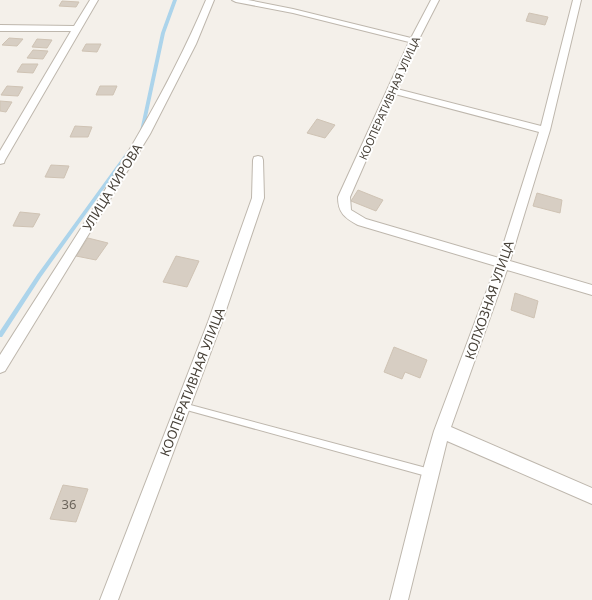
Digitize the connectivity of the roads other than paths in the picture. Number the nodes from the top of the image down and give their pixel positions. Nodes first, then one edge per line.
1 (94, 0) edge
2 (210, 0) edge
3 (236, 0) edge
4 (435, 0) edge
5 (577, 0) edge
6 (0, 28) edge
7 (78, 29) junction
8 (414, 41) junction
9 (392, 90) junction
10 (545, 130) junction
11 (0, 160) edge
12 (258, 160) dead end
13 (503, 263) junction
14 (592, 290) edge
15 (0, 368) edge
16 (183, 406) junction
17 (442, 432) junction
18 (430, 473) junction
19 (592, 496) edge
20 (109, 600) edge
21 (399, 600) edge

1 - 7 street
2 - 15 street, УЛИЦА КИРОВА
3 - 8 street
4 - 8 street, КООПЕРАТИВНАЯ УЛИЦА
5 - 10 street, КОЛХОЗНАЯ УЛИЦА
6 - 7 street
7 - 11 street
8 - 9 street, КООПЕРАТИВНАЯ УЛИЦА
9 - 10 street
9 - 13 street, КООПЕРАТИВНАЯ УЛИЦА
10 - 13 street, КОЛХОЗНАЯ УЛИЦА
12 - 16 street, КООПЕРАТИВНАЯ УЛИЦА
13 - 14 street
13 - 17 street, КОЛХОЗНАЯ УЛИЦА
16 - 18 lane
16 - 20 street, КООПЕРАТИВНАЯ УЛИЦА
17 - 18 street, КОЛХОЗНАЯ УЛИЦА
17 - 19 street
18 - 21 street, КОЛХОЗНАЯ УЛИЦА

